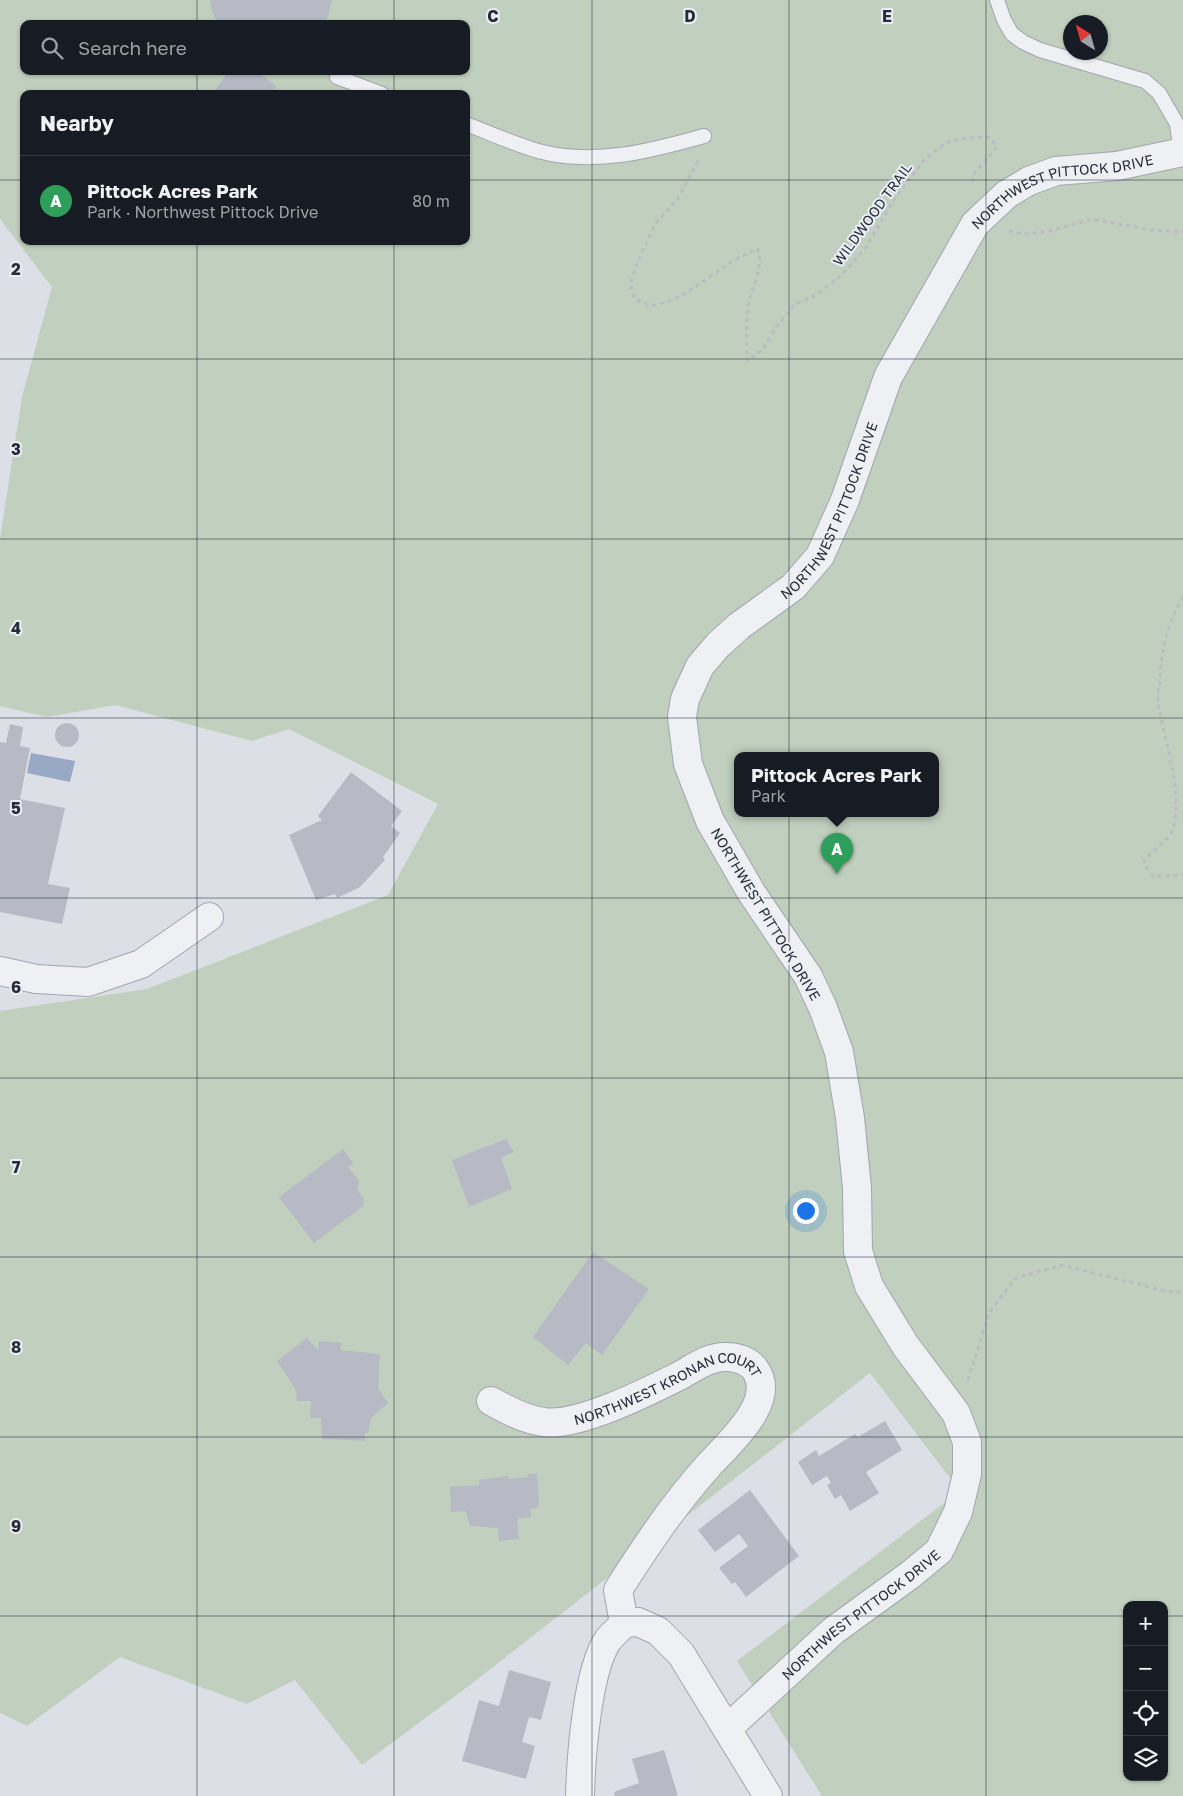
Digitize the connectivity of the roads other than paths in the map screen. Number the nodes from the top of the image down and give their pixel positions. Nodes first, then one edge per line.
1 (997, 0) edge
2 (337, 77) dead end
3 (371, 90) edge
4 (470, 125) edge
5 (704, 136) road end
6 (1182, 152) edge
7 (209, 917) dead end
8 (0, 971) edge
9 (491, 1402) dead end
10 (624, 1623) junction
11 (728, 1728) junction
12 (580, 1796) edge
13 (768, 1796) edge

1 - 6 lane
2 - 3 lane
4 - 5 lane
6 - 11 street, NORTHWEST PITTOCK DRIVE
7 - 8 street
9 - 10 street, NORTHWEST KRONAN COURT
10 - 11 street
10 - 12 street
11 - 13 street

